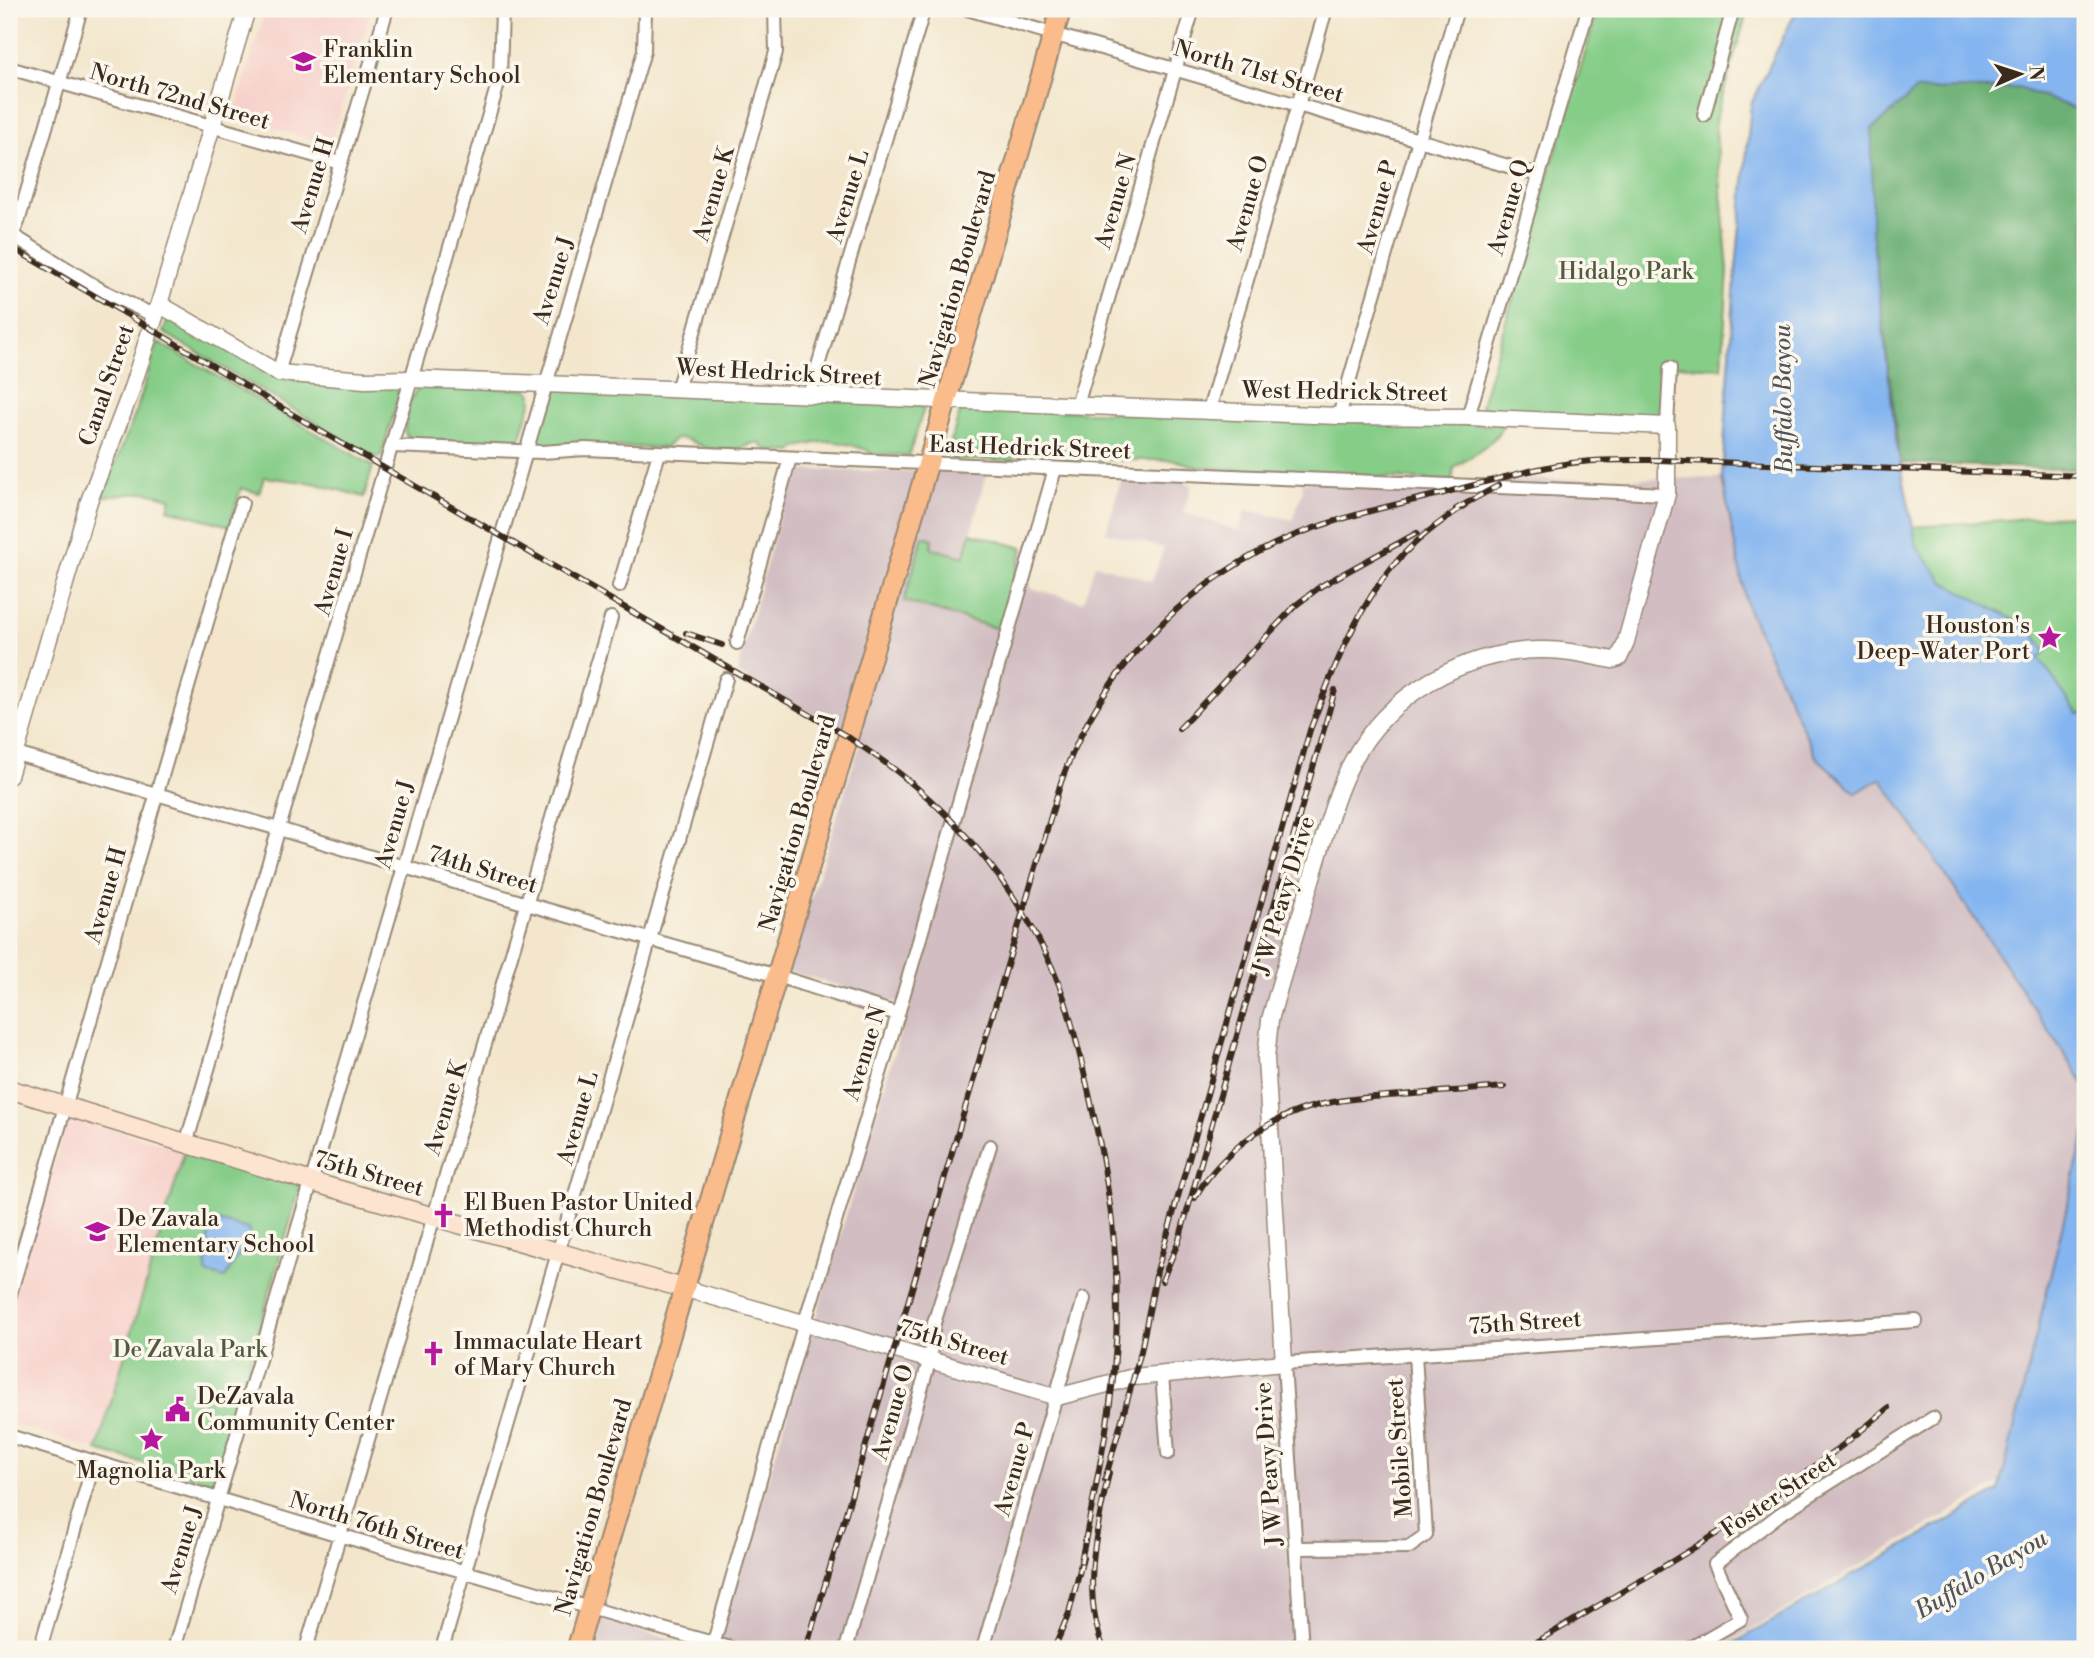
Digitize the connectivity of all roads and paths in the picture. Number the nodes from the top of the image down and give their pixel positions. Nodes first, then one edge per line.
1 (81, 9) edge
2 (247, 9) edge
3 (387, 9) edge
4 (502, 9) edge
5 (645, 9) edge
6 (775, 9) edge
7 (925, 9) edge
8 (967, 9) edge
9 (1061, 9) edge
10 (1193, 9) edge
11 (1326, 9) edge
12 (1457, 9) edge
13 (1588, 9) edge
14 (1733, 9) edge
15 (1053, 35) junction
16 (9, 68) edge
17 (1175, 69) junction
18 (59, 83) junction
19 (1298, 105) junction
20 (1704, 115) dead end
21 (211, 127) junction
22 (1418, 139) junction
23 (340, 163) junction
24 (1539, 175) junction
25 (10, 237) edge
26 (157, 310) junction
27 (1670, 368) dead end
28 (278, 373) junction
29 (411, 379) junction
30 (545, 384) junction
31 (677, 390) junction
32 (809, 396) junction
33 (946, 402) junction
34 (1077, 405) junction
35 (1209, 410) junction
36 (1339, 416) junction
37 (1468, 417) junction
38 (1667, 426) junction
39 (393, 446) junction
40 (524, 451) junction
41 (659, 453) junction
42 (790, 458) junction
43 (929, 464) junction
44 (1055, 469) junction
45 (1667, 494) junction
46 (242, 503) dead end
47 (619, 586) dead end
48 (611, 618) dead end
49 (737, 643) dead end
50 (726, 679) dead end
51 (12, 753) edge
52 (9, 776) edge
53 (155, 795) junction
54 (279, 829) junction
55 (403, 866) junction
56 (527, 905) junction
57 (651, 940) junction
58 (777, 976) junction
59 (898, 1014) junction
60 (9, 1089) edge
61 (66, 1106) junction
62 (186, 1144) junction
63 (990, 1146) dead end
64 (312, 1182) junction
65 (434, 1217) junction
66 (559, 1254) junction
67 (683, 1289) junction
68 (9, 1298) edge
69 (1084, 1299) dead end
70 (1916, 1321) dead end
71 (805, 1322) junction
72 (1415, 1354) junction
73 (929, 1362) junction
74 (1284, 1363) junction
75 (1162, 1374) junction
76 (1057, 1397) junction
77 (1933, 1418) dead end
78 (9, 1436) edge
79 (1168, 1453) dead end
80 (94, 1462) junction
81 (218, 1499) junction
82 (341, 1535) junction
83 (1297, 1548) junction
84 (465, 1573) junction
85 (589, 1606) junction
86 (713, 1646) edge
87 (40, 1649) edge
88 (174, 1649) edge
89 (306, 1649) edge
90 (442, 1649) edge
91 (577, 1649) edge
92 (734, 1649) edge
93 (846, 1649) edge
94 (983, 1649) edge
95 (1302, 1649) edge
96 (1689, 1649) edge

1 - 18 street
2 - 21 street, Canal Street
3 - 23 street, Avenue H
4 - 29 street, Avenue I
5 - 30 street, Avenue J
6 - 31 street, Avenue K
7 - 32 street, Avenue L
8 - 15 street, North 71st Street
9 - 15 main road, Navigation Boulevard
10 - 17 street, Avenue N
11 - 19 street, Avenue O
12 - 22 street, Avenue P
13 - 24 street, Avenue Q
14 - 20 street
15 - 17 street, North 71st Street
15 - 33 main road, Navigation Boulevard
16 - 18 street, North 72nd Street
17 - 19 street, North 71st Street
17 - 34 street, Avenue N
18 - 21 street, North 72nd Street
18 - 25 street
19 - 22 street, North 71st Street
19 - 35 street, Avenue O
21 - 23 street, North 72nd Street
21 - 26 street, Canal Street
22 - 24 street, North 71st Street
22 - 36 street, Avenue P
23 - 28 street, Avenue H
24 - 37 street, Avenue Q
25 - 26 street, West Hedrick Street
26 - 28 street, West Hedrick Street
26 - 51 street, Canal Street
27 - 38 street, J W Peavy Drive
28 - 29 street, West Hedrick Street
29 - 30 street, West Hedrick Street
29 - 39 street, Avenue I
30 - 31 street, West Hedrick Street
30 - 40 street, Avenue J
31 - 32 street, West Hedrick Street
32 - 33 street, West Hedrick Street
33 - 34 street, West Hedrick Street
33 - 43 main road, Navigation Boulevard
34 - 35 street, West Hedrick Street
35 - 36 street, West Hedrick Street
36 - 37 street, West Hedrick Street
37 - 38 street, West Hedrick Street
38 - 45 street, J W Peavy Drive
39 - 40 street, East Hedrick Street
39 - 54 street, Avenue I
40 - 41 street, East Hedrick Street
40 - 55 street, Avenue J
41 - 42 street, East Hedrick Street
41 - 47 street
42 - 43 street, East Hedrick Street
42 - 49 street
43 - 44 street, East Hedrick Street
43 - 58 main road, Navigation Boulevard
44 - 45 street, East Hedrick Street
44 - 59 street, Avenue N
45 - 74 street, J W Peavy Drive
46 - 53 street, Avenue H
48 - 56 street, Avenue K
50 - 57 street, Avenue L
51 - 52 street, Canal Street
51 - 53 street, 74th Street
53 - 54 street, 74th Street
53 - 61 street, Avenue H
54 - 55 street, 74th Street
54 - 62 street, Avenue I
55 - 56 street, 74th Street
55 - 64 street, Avenue J
56 - 57 street, 74th Street
56 - 65 street, Avenue K
57 - 58 street, 74th Street
57 - 66 street, Avenue L
58 - 59 street, 74th Street
58 - 67 main road, Navigation Boulevard
59 - 71 street, Avenue N
60 - 61 main road, 75th Street
61 - 62 main road, 75th Street
61 - 68 street, Avenue H
62 - 64 main road, 75th Street
63 - 73 street, Avenue O
64 - 65 main road, 75th Street
64 - 81 street, Avenue J
65 - 66 main road, 75th Street
65 - 82 street, Avenue K
66 - 67 main road, 75th Street
66 - 84 street, Avenue L
67 - 71 street, 75th Street
67 - 85 main road, Navigation Boulevard
69 - 76 street, Avenue P
70 - 72 street, 75th Street
71 - 73 street, 75th Street
71 - 86 street, Avenue N
72 - 74 street, 75th Street
72 - 83 street, Mobile Street
73 - 76 street, 75th Street
73 - 93 street, Avenue O
74 - 75 street, 75th Street
74 - 83 street, J W Peavy Drive
75 - 76 street, 75th Street
75 - 79 street
76 - 94 street, Avenue P
77 - 96 street, Foster Street
78 - 80 street, North 76th Street
80 - 81 street, North 76th Street
80 - 87 street
81 - 82 street, North 76th Street
81 - 88 street, Avenue J
82 - 84 street, North 76th Street
82 - 89 street, Avenue K
83 - 95 street, J W Peavy Drive
84 - 85 street, North 76th Street
84 - 90 street, Avenue L
85 - 86 street, North 76th Street
85 - 91 main road, Navigation Boulevard
86 - 92 street, North 76th Street

